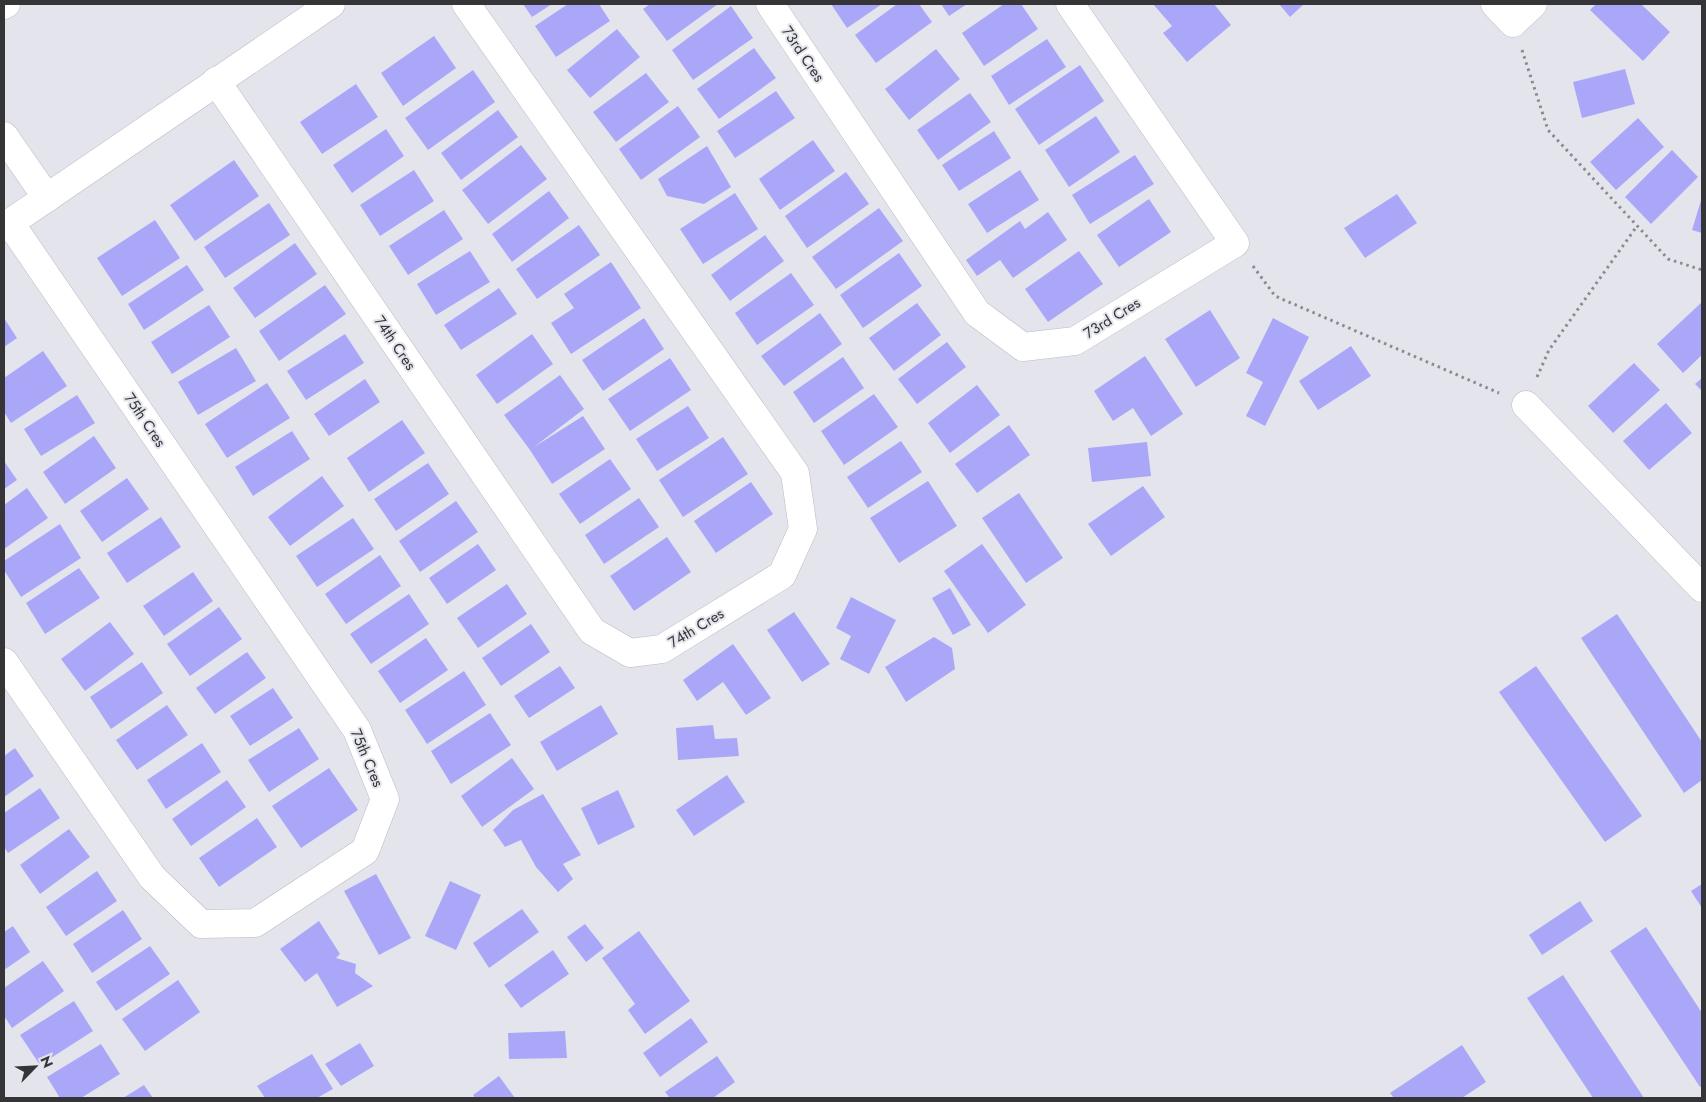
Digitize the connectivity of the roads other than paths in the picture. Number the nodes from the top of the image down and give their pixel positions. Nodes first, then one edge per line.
1 (332, 4) edge
2 (466, 4) edge
3 (770, 4) edge
4 (1070, 4) edge
5 (1533, 4) edge
6 (1504, 13) edge
7 (216, 81) junction
8 (4, 136) edge
9 (47, 198) junction
10 (7, 225) edge
11 (1526, 405) road end
12 (1702, 588) edge
13 (4, 662) edge

1 - 7 street
2 - 7 street, 74th Cres
3 - 4 street, 73rd Cres
5 - 6 street
7 - 9 street
8 - 9 street
9 - 10 street
10 - 13 street, 75th Cres
11 - 12 street

